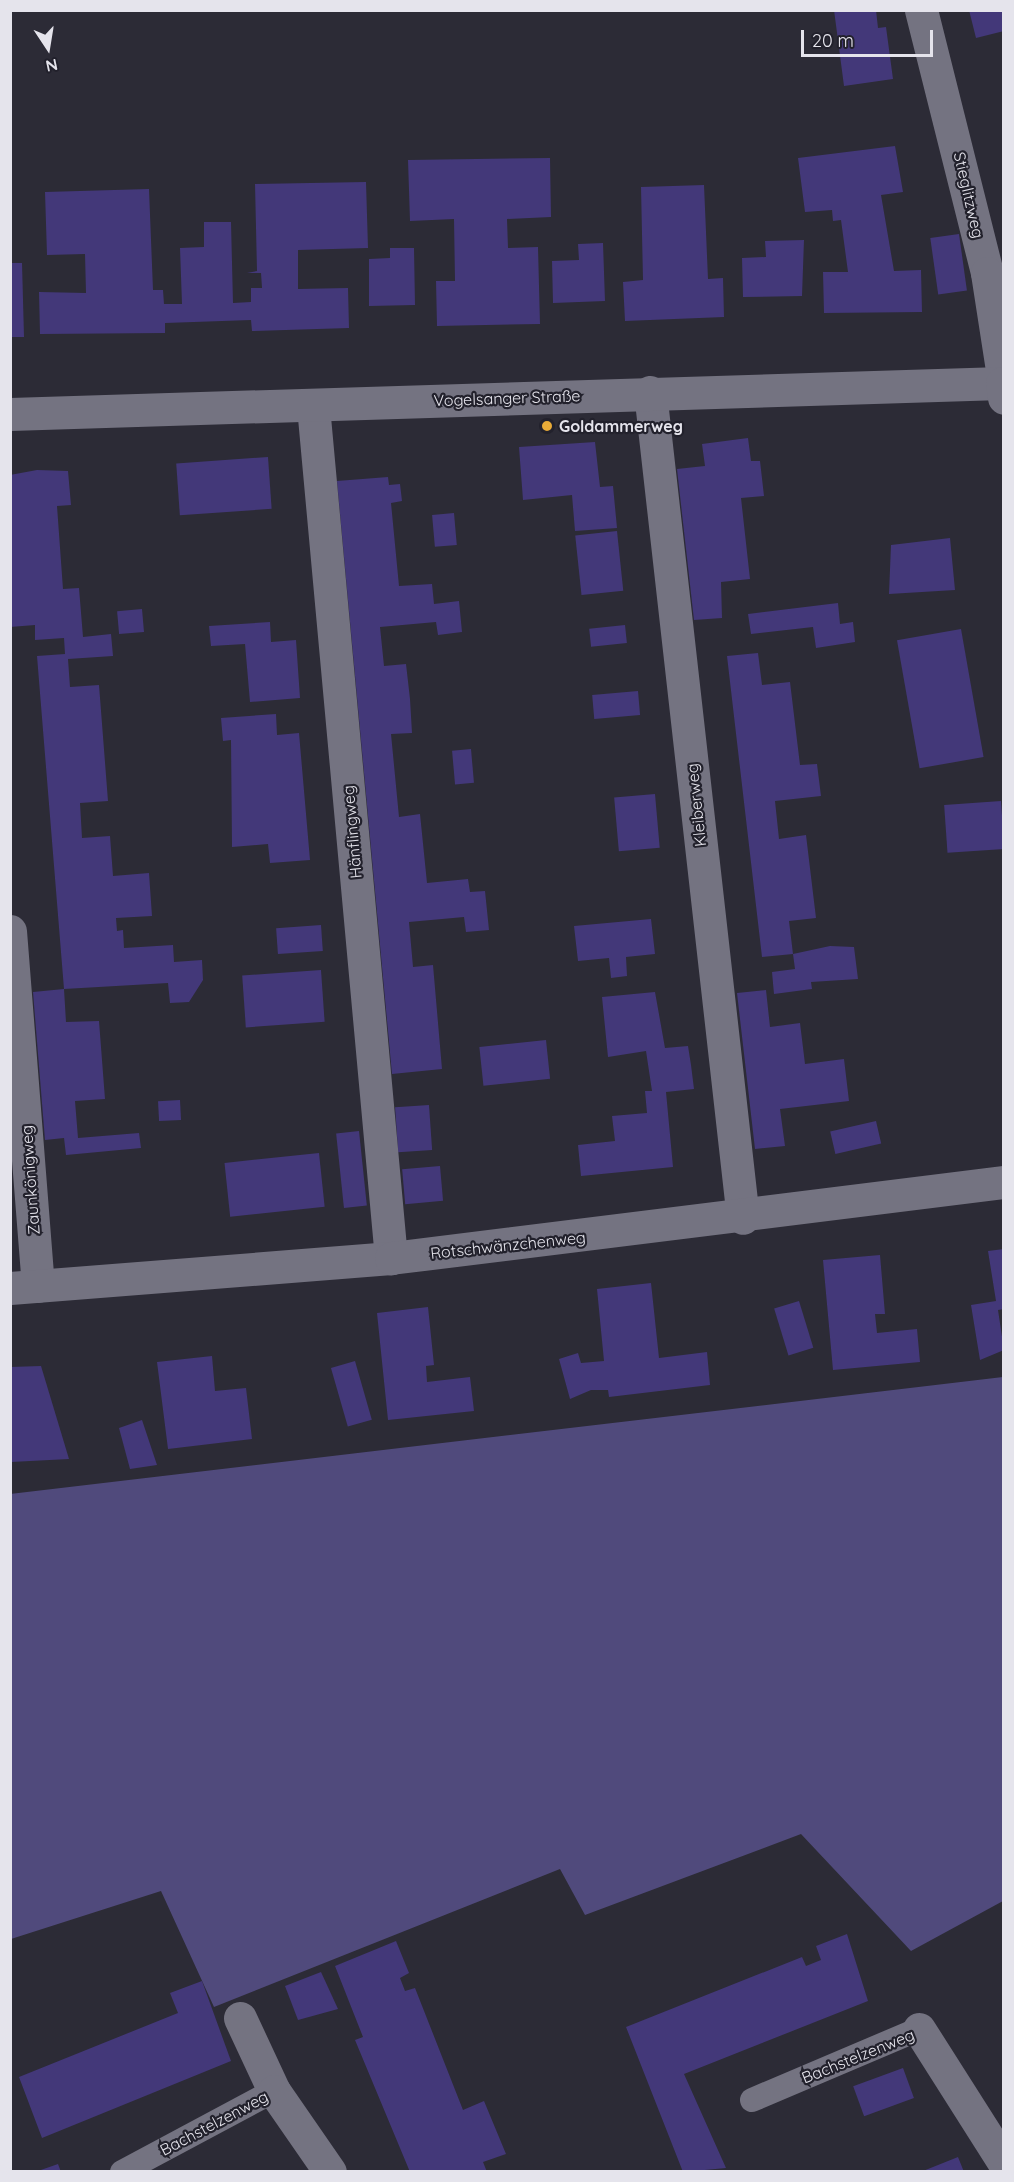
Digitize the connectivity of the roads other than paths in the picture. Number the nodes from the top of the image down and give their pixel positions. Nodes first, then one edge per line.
1 (921, 10) edge
2 (1003, 388) edge
3 (650, 392) junction
4 (313, 406) junction
5 (10, 414) edge
6 (10, 931) edge
7 (1004, 1182) edge
8 (743, 1218) junction
9 (391, 1258) junction
10 (24, 1287) edge
11 (240, 2018) dead end
12 (919, 2029) joint
13 (274, 2091) junction
14 (752, 2100) dead end
15 (1004, 2163) edge
16 (122, 2172) edge
17 (330, 2172) edge

1 - 2 street, Stieglitzweg
2 - 3 street, Vogelsanger Straße
3 - 4 street, Vogelsanger Straße
3 - 8 street, Kleiberweg
4 - 5 street, Vogelsanger Straße
4 - 9 street, Hänflingweg
6 - 10 street, Zaunkönigweg
7 - 8 street, Rotschwänzchenweg
8 - 9 street, Rotschwänzchenweg
9 - 10 street, Rotschwänzchenweg
11 - 13 street, Bachstelzenweg
12 - 14 lane, Bachstelzenweg
12 - 15 street, Bachstelzenweg
13 - 16 lane, Bachstelzenweg
13 - 17 street, Bachstelzenweg

